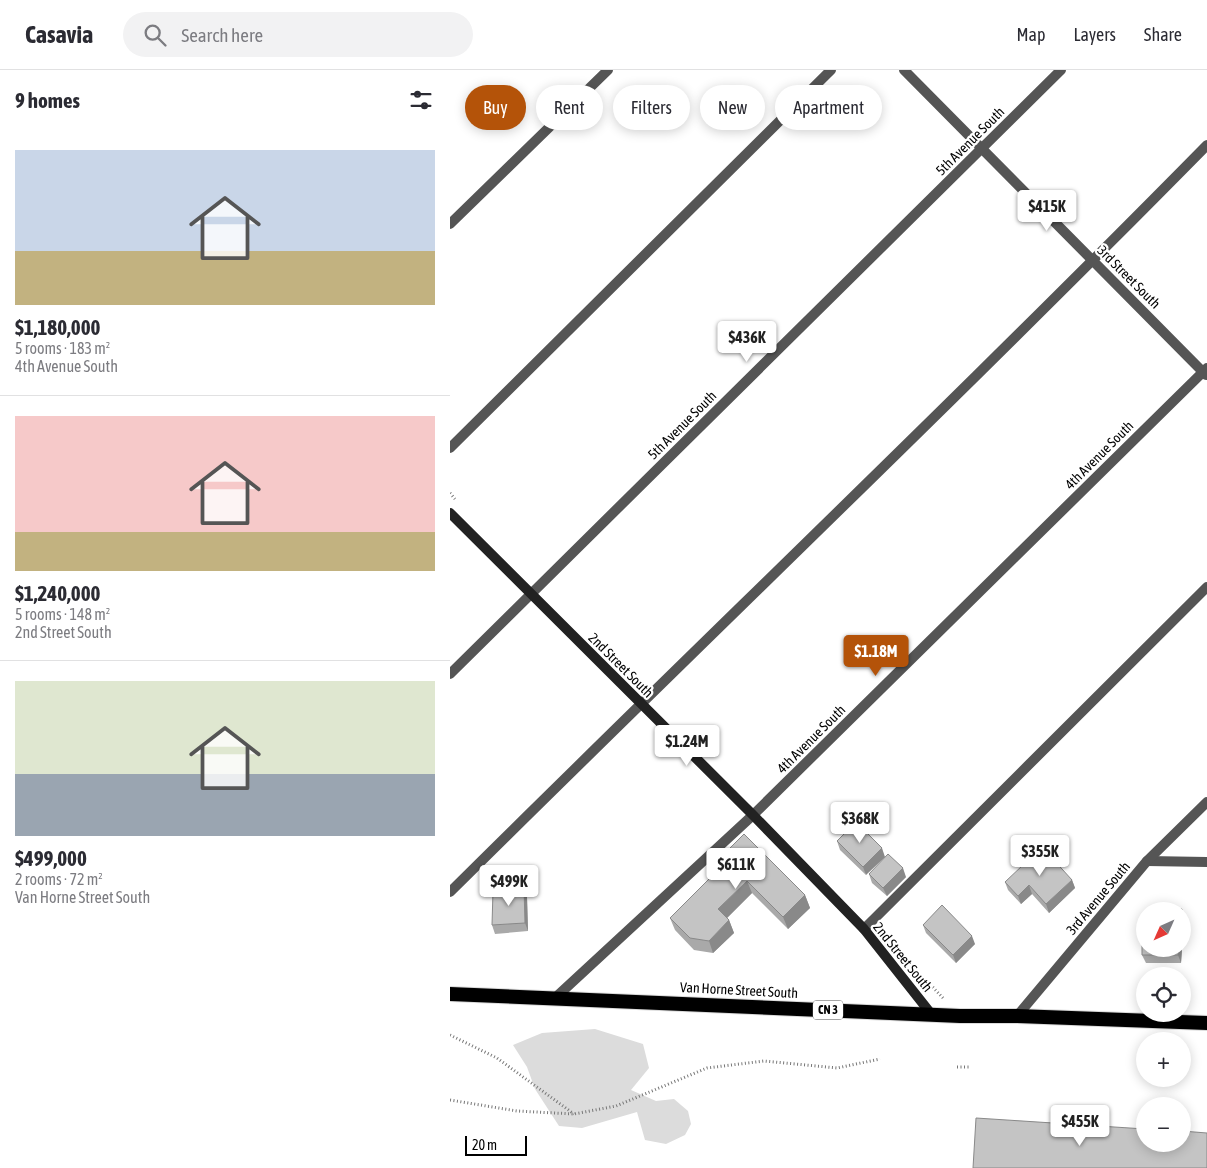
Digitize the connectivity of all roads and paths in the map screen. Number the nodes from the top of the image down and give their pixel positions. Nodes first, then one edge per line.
1 (608, 70) edge
2 (831, 70) edge
3 (904, 70) edge
4 (1061, 70) edge
5 (1207, 145) edge
6 (982, 149) junction
7 (450, 224) edge
8 (1093, 261) junction
9 (1206, 372) edge
10 (450, 448) edge
11 (450, 513) edge
12 (1207, 587) edge
13 (530, 594) junction
14 (450, 674) edge
15 (640, 703) junction
16 (1207, 802) edge
17 (753, 815) junction
18 (1146, 861) junction
19 (1207, 862) edge
20 (450, 892) edge
21 (864, 929) junction
22 (450, 994) edge
23 (555, 998) junction
24 (932, 1015) junction
25 (1017, 1016) junction
26 (1207, 1023) edge
27 (450, 1034) edge
28 (880, 1059) dead end
29 (956, 1067) dead end
30 (970, 1067) dead end
31 (450, 1100) edge
32 (574, 1114) junction

1 - 7 street
2 - 10 street
3 - 6 street, 3rd Street South
4 - 6 street, 5th Avenue South
5 - 8 street
6 - 8 street, 3rd Street South
6 - 13 street, 5th Avenue South
8 - 9 street, 3rd Street South
8 - 15 street
9 - 17 street, 4th Avenue South
11 - 13 main road, 2nd Street South
12 - 21 street
13 - 14 street, 5th Avenue South
13 - 15 main road, 2nd Street South
15 - 17 main road, 2nd Street South
15 - 20 street
16 - 18 street, 3rd Avenue South
17 - 21 main road, 2nd Street South
17 - 23 street, 4th Avenue South
18 - 19 street
18 - 25 street, 3rd Avenue South
21 - 24 main road, 2nd Street South
22 - 23 highway, Van Horne Street South / CN 3
23 - 24 highway, Van Horne Street South / CN 3
24 - 25 highway, Van Horne Street South / CN 3
25 - 26 highway, Van Horne Street South / CN 3
27 - 32 path
28 - 32 path
29 - 30 path
31 - 32 path

